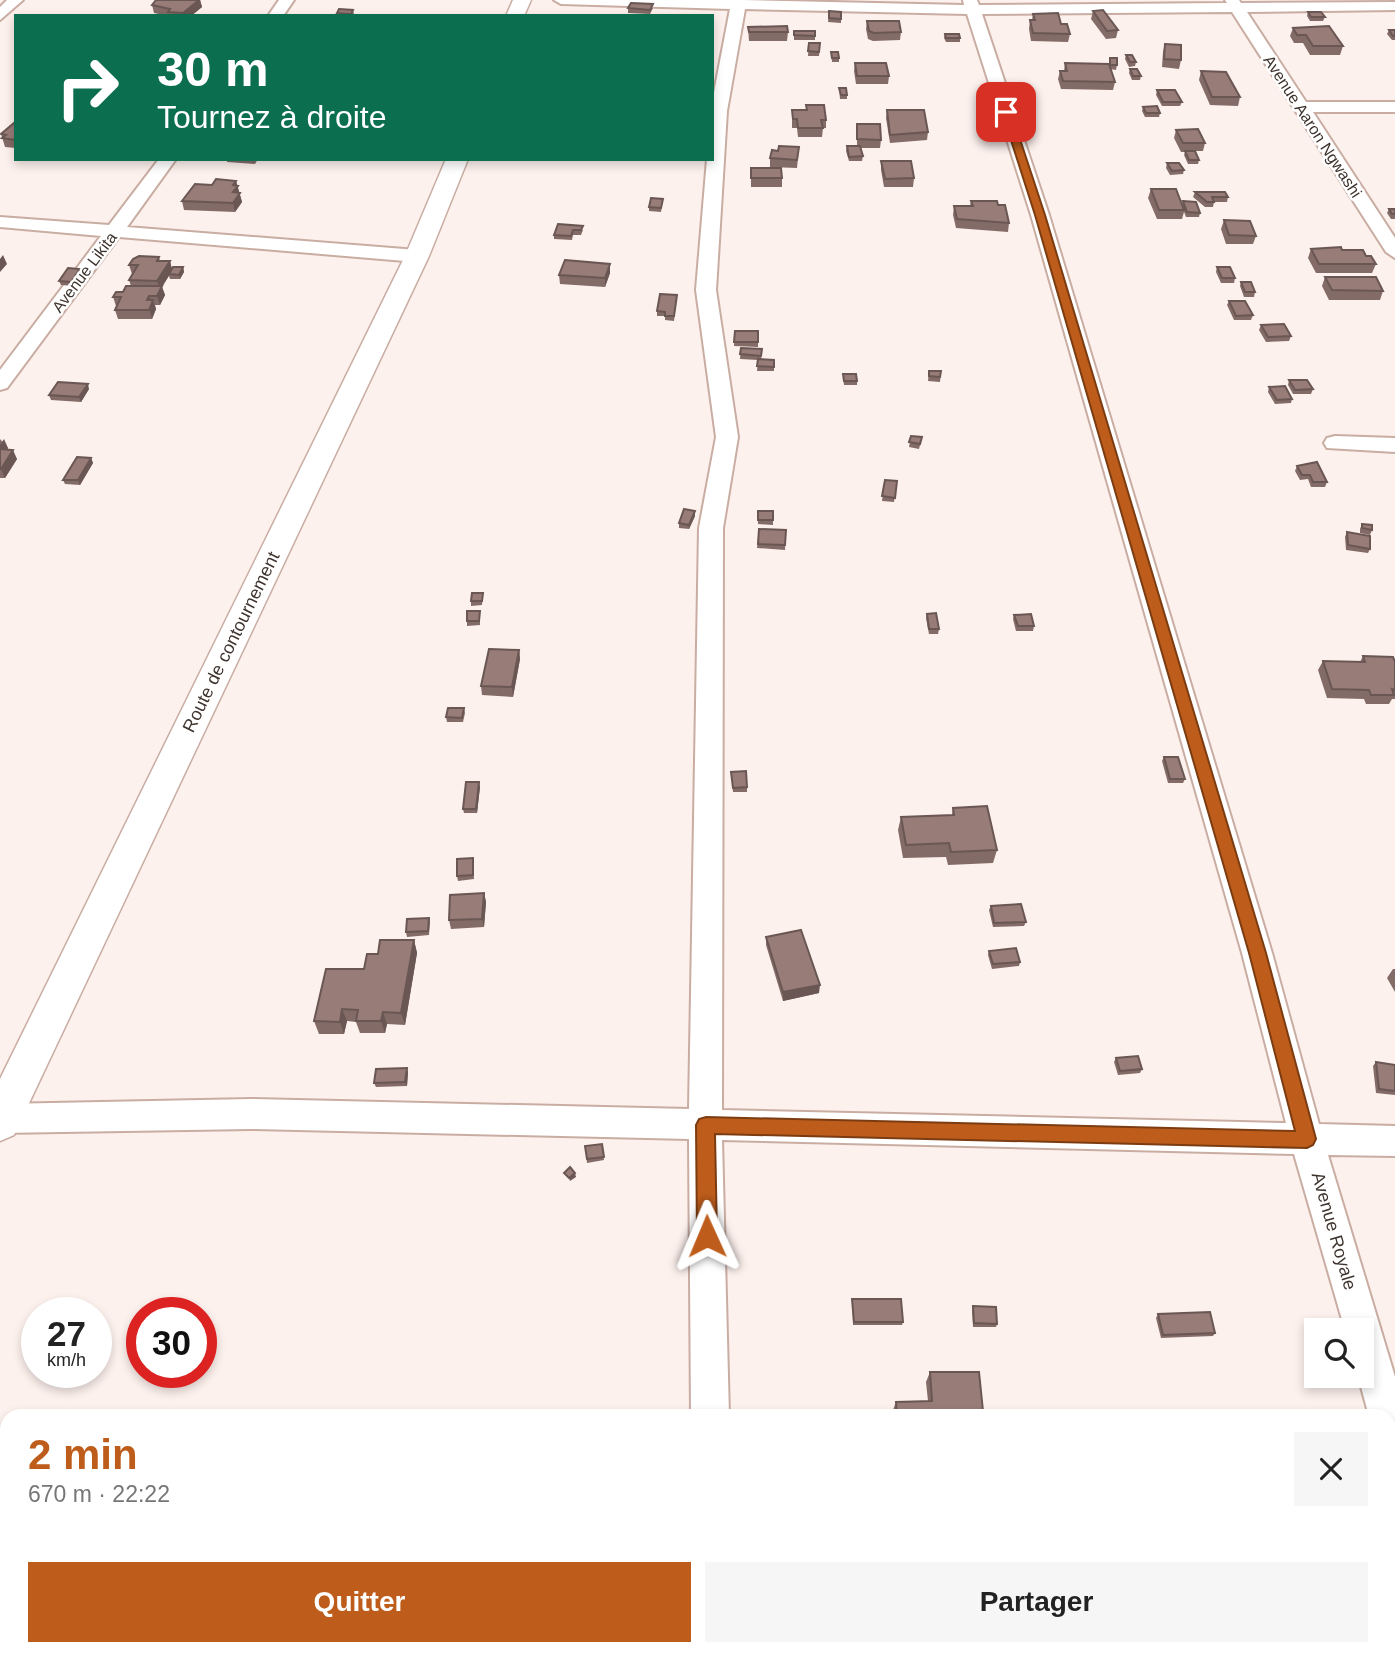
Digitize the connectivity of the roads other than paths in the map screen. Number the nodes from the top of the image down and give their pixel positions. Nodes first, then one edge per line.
1 (16, 0) edge
2 (561, 0) edge
3 (1233, 3) edge
4 (738, 5) junction
5 (971, 5) edge
6 (1395, 6) edge
7 (0, 15) edge
8 (1301, 107) junction
9 (1395, 107) edge
10 (167, 161) edge
11 (456, 161) edge
12 (0, 222) edge
13 (115, 232) junction
14 (1395, 252) edge
15 (417, 256) junction
16 (0, 384) edge
17 (1335, 443) dead end
18 (1395, 446) edge
19 (1, 1120) edge
20 (706, 1125) junction
21 (1307, 1139) junction
22 (1395, 1141) edge
23 (710, 1409) edge
24 (1386, 1409) edge

1 - 7 street
2 - 4 street
3 - 5 street
3 - 6 street
3 - 8 street, Avenue Aaron Ngwashi
4 - 5 street
4 - 20 street
5 - 21 street, Avenue Royale
8 - 9 street
8 - 14 street, Avenue Aaron Ngwashi
10 - 13 street, Avenue Likita
11 - 15 street, Route de contournement
12 - 13 street
13 - 15 street
13 - 16 street, Avenue Likita
15 - 19 street, Route de contournement
17 - 18 street
19 - 20 street
20 - 21 street
20 - 23 street
21 - 22 street
21 - 24 street, Avenue Royale

